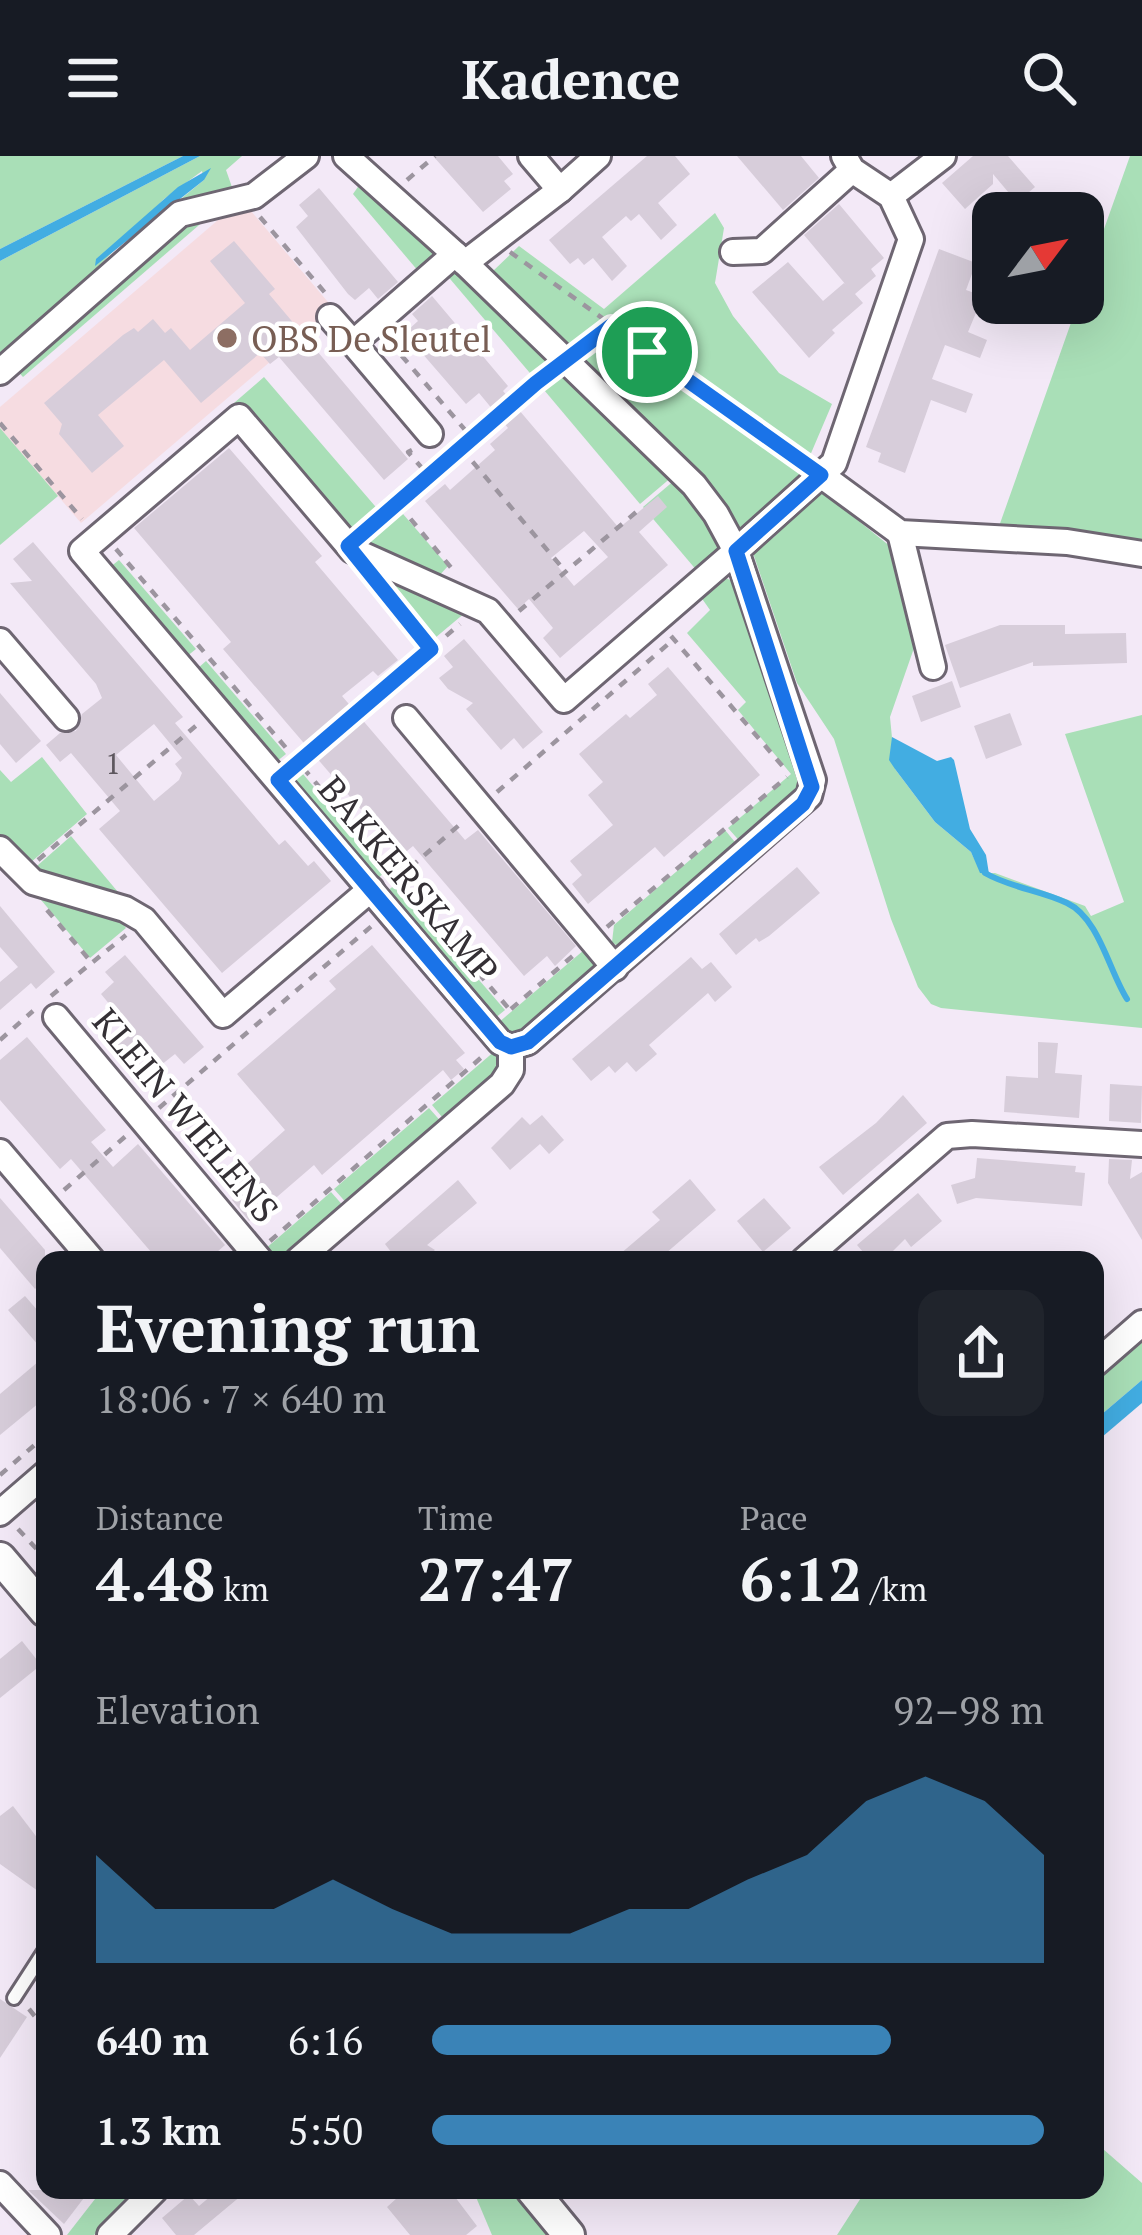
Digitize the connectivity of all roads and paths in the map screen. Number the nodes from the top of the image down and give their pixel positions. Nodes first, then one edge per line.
1 (306, 156) edge
2 (346, 156) edge
3 (435, 156) edge
4 (531, 156) edge
5 (598, 156) edge
6 (944, 156) edge
7 (848, 163) edge
8 (560, 190) junction
9 (389, 195) junction
10 (891, 196) junction
11 (253, 208) dead end
12 (496, 242) junction
13 (733, 252) dead end
14 (460, 259) junction
15 (330, 317) joint
16 (375, 323) junction
17 (611, 326) junction
18 (352, 343) junction
19 (566, 361) junction
20 (0, 372) edge
21 (0, 423) edge
22 (430, 434) dead end
23 (472, 438) junction
24 (461, 448) junction
25 (821, 475) junction
26 (398, 503) junction
27 (641, 508) dead end
28 (900, 533) junction
29 (100, 535) junction
30 (350, 548) junction
31 (736, 551) junction
32 (1142, 554) edge
33 (565, 571) junction
34 (458, 575) dead end
35 (480, 607) junction
36 (501, 626) junction
37 (666, 630) junction
38 (0, 641) edge
39 (431, 649) junction
40 (933, 667) dead end
41 (216, 709) junction
42 (66, 718) dead end
43 (406, 718) dead end
44 (298, 764) junction
45 (278, 780) junction
46 (480, 807) junction
47 (0, 849) edge
48 (22, 874) junction
49 (384, 894) junction
50 (47, 910) dead end
51 (144, 920) junction
52 (592, 940) junction
53 (92, 964) junction
54 (615, 968) junction
55 (510, 1010) junction
56 (56, 1017) dead end
57 (500, 1039) junction
58 (0, 1040) edge
59 (143, 1121) junction
60 (1142, 1144) edge
61 (0, 1152) edge
62 (46, 1206) junction
63 (84, 1251) edge
64 (252, 1251) edge
65 (264, 1251) edge
66 (308, 1251) edge
67 (814, 1251) edge
68 (1142, 1323) edge
69 (1104, 1356) edge
70 (36, 1444) edge
71 (0, 1474) edge
72 (36, 1482) edge
73 (1, 1512) edge
74 (36, 1549) edge
75 (0, 1558) edge
76 (36, 1600) edge
77 (36, 1964) edge
78 (14, 1998) joint
79 (36, 2017) edge
80 (0, 2184) edge
81 (145, 2199) edge
82 (539, 2199) edge
83 (48, 2235) edge
84 (110, 2235) edge
85 (569, 2235) edge

1 - 20 street
2 - 9 street
3 - 9 path
4 - 8 street
5 - 8 street
6 - 10 street
7 - 10 street
7 - 13 street
8 - 12 street
9 - 14 street
10 - 25 street
11 - 15 path
12 - 14 street
12 - 17 path
14 - 16 street
14 - 19 street
15 - 18 street
16 - 18 street
16 - 23 path
17 - 19 path
17 - 25 path
18 - 22 street
19 - 23 path
19 - 31 street
21 - 29 path
23 - 24 path
24 - 26 path
24 - 33 path
25 - 28 street
25 - 31 street
26 - 30 path
26 - 34 path
27 - 33 path
28 - 32 street
28 - 40 street
29 - 30 street
29 - 41 street, BAKKERSKAMP
29 - 44 path
30 - 35 street
30 - 39 path
31 - 37 street
31 - 54 street
33 - 36 path
35 - 36 street
35 - 39 path
36 - 37 street
37 - 46 path
37 - 52 path
38 - 42 street
39 - 44 path
41 - 45 street, BAKKERSKAMP
41 - 48 path
43 - 46 street
44 - 45 path
44 - 49 path
45 - 49 street, BAKKERSKAMP
46 - 49 path
46 - 52 street
47 - 48 street
48 - 51 street
49 - 51 street
49 - 55 path
49 - 57 street, BAKKERSKAMP
49 - 59 path
50 - 53 path
51 - 53 path
52 - 54 street
52 - 55 path
53 - 58 path
54 - 57 street
55 - 57 path
56 - 59 street, KLEIN WIELENS
57 - 65 path
57 - 66 street
59 - 62 path
59 - 64 street, KLEIN WIELENS
60 - 67 street
61 - 62 street
62 - 63 street
68 - 69 street
70 - 71 path
72 - 73 street
73 - 74 path
75 - 76 street
77 - 78 lane
78 - 79 path
80 - 83 street
81 - 84 street
82 - 85 street

